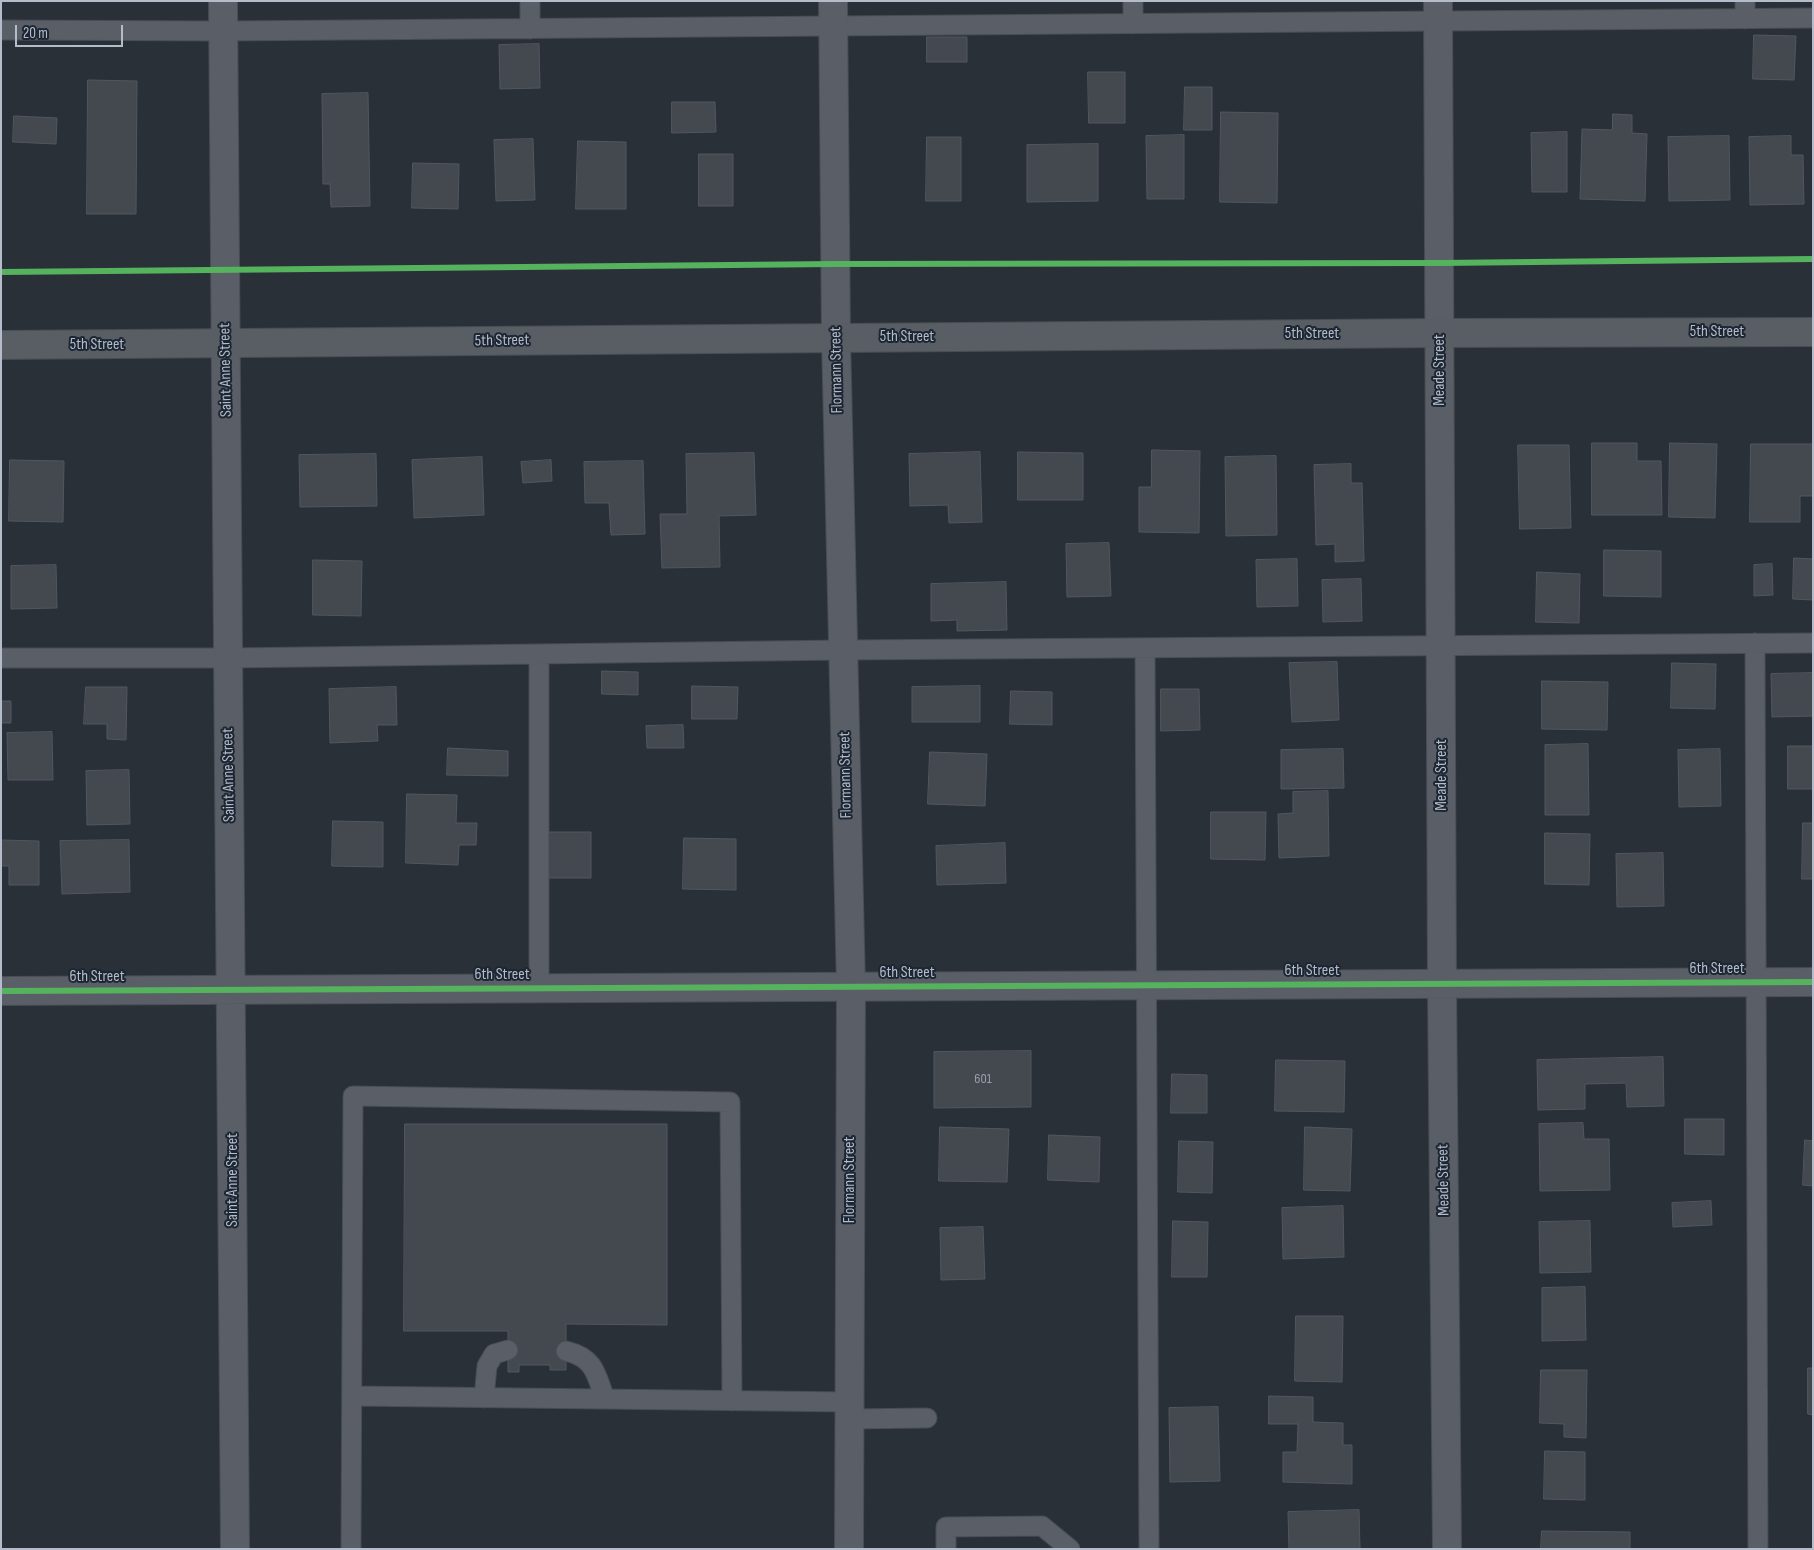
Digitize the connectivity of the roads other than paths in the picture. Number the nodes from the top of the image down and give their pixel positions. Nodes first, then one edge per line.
1 (223, 1) edge
2 (530, 1) edge
3 (1133, 1) edge
4 (1745, 10) edge
5 (1438, 11) edge
6 (834, 14) edge
7 (1813, 18) edge
8 (1133, 24) junction
9 (530, 29) junction
10 (1, 30) edge
11 (223, 31) junction
12 (1813, 332) edge
13 (1440, 333) junction
14 (836, 338) junction
15 (225, 344) junction
16 (1, 345) edge
17 (1755, 643) junction
18 (1813, 643) edge
19 (1441, 645) junction
20 (1145, 648) junction
21 (843, 650) junction
22 (539, 654) junction
23 (1, 658) edge
24 (228, 658) junction
25 (1755, 982) junction
26 (1813, 982) edge
27 (1442, 984) junction
28 (1147, 985) junction
29 (851, 987) junction
30 (539, 989) junction
31 (232, 990) junction
32 (1, 991) edge
33 (508, 1350) dead end
34 (566, 1351) dead end
35 (353, 1396) junction
36 (484, 1398) junction
37 (605, 1399) junction
38 (732, 1401) junction
39 (850, 1411) junction
40 (927, 1418) dead end
41 (235, 1549) edge
42 (351, 1549) edge
43 (849, 1549) edge
44 (946, 1549) edge
45 (1070, 1549) edge
46 (1149, 1549) edge
47 (1448, 1549) edge
48 (1758, 1549) edge

1 - 11 street, Saint Anne Street
2 - 9 lane
3 - 8 lane
4 - 5 lane
4 - 7 lane
5 - 8 lane
5 - 13 street, Meade Street
6 - 8 lane
6 - 9 lane
6 - 14 street, Flormann Street
9 - 11 lane
10 - 11 lane
11 - 15 street, Saint Anne Street
12 - 13 main road, 5th Street
13 - 14 main road, 5th Street
13 - 19 street, Meade Street
14 - 15 main road, 5th Street
14 - 21 street, Flormann Street
15 - 16 main road, 5th Street
15 - 24 street, Saint Anne Street
17 - 18 lane
17 - 19 lane
17 - 25 lane
19 - 20 lane
19 - 27 street, Meade Street
20 - 21 lane
20 - 28 lane
21 - 22 lane
21 - 29 street, Flormann Street
22 - 24 lane
22 - 30 lane
23 - 24 lane
24 - 31 street, Saint Anne Street
25 - 26 street, 6th Street
25 - 27 street, 6th Street
25 - 48 lane
27 - 28 street, 6th Street
27 - 47 street, Meade Street
28 - 29 street, 6th Street
28 - 46 lane
29 - 30 street, 6th Street
29 - 39 street, Flormann Street
30 - 31 street, 6th Street
31 - 32 street, 6th Street
31 - 41 street, Saint Anne Street
33 - 36 lane
34 - 37 lane
35 - 36 lane
35 - 38 lane
35 - 42 lane
36 - 37 lane
37 - 38 lane
38 - 39 lane
39 - 40 lane
39 - 43 street, Flormann Street
44 - 45 lane

